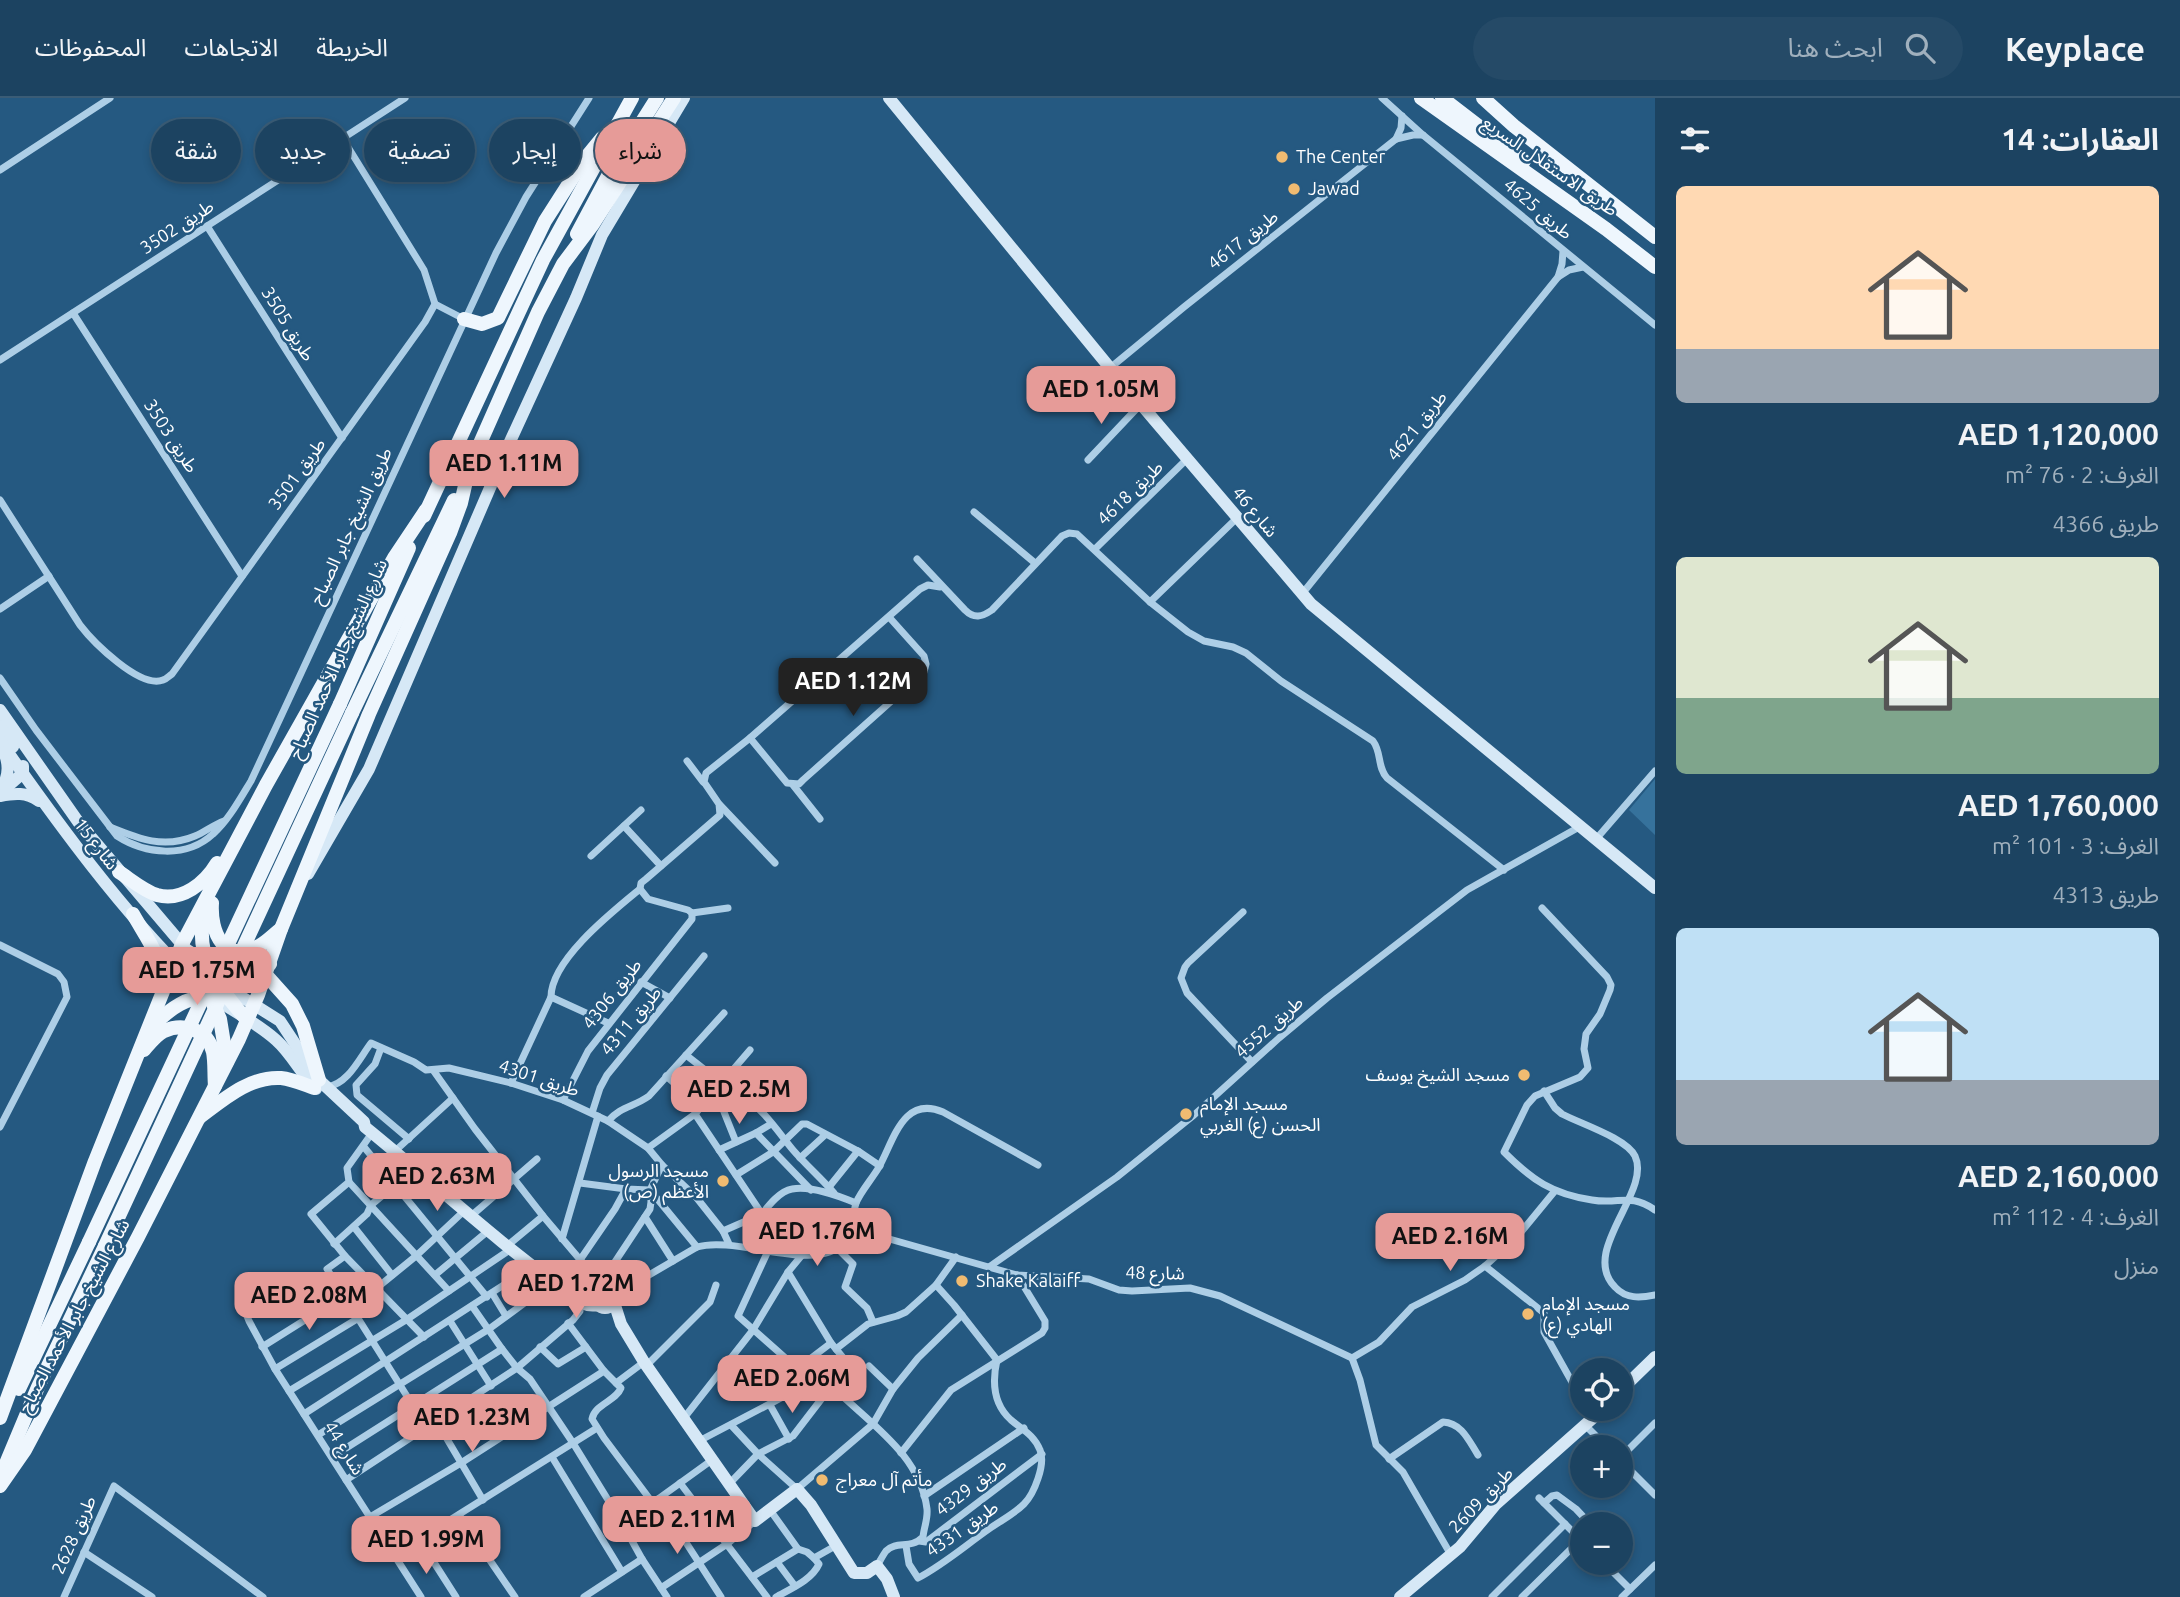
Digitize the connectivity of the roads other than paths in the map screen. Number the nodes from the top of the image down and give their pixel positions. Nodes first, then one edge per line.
1 (110, 98) edge
2 (405, 98) edge
3 (589, 98) edge
4 (657, 98) edge
5 (674, 98) edge
6 (684, 98) edge
7 (889, 98) edge
8 (1382, 98) edge
9 (1421, 98) edge
10 (1442, 98) edge
11 (1476, 98) edge
12 (1483, 98) edge
13 (629, 104) edge
14 (1402, 116) junction
15 (1514, 126) junction
16 (350, 134) edge
17 (1423, 135) junction
18 (1396, 139) junction
19 (350, 150) edge
20 (0, 170) edge
21 (276, 182) edge
22 (207, 226) junction
23 (1606, 229) junction
24 (1655, 237) edge
25 (1563, 251) junction
26 (563, 264) junction
27 (1583, 267) junction
28 (1655, 267) edge
29 (1558, 277) junction
30 (435, 304) junction
31 (73, 313) junction
32 (464, 319) junction
33 (1655, 325) edge
34 (0, 360) edge
35 (1111, 368) junction
36 (1141, 404) junction
37 (342, 438) junction
38 (1187, 459) junction
39 (1088, 460) dead end
40 (469, 468) junction
41 (0, 500) edge
42 (426, 510) junction
43 (974, 512) dead end
44 (1237, 518) junction
45 (1095, 549) junction
46 (917, 559) dead end
47 (1035, 563) junction
48 (49, 576) junction
49 (242, 576) junction
50 (944, 589) junction
51 (1302, 594) junction
52 (1150, 601) junction
53 (0, 609) edge
54 (889, 617) junction
55 (0, 678) edge
56 (0, 710) edge
57 (0, 719) edge
58 (0, 726) edge
59 (36, 730) junction
60 (16, 734) junction
61 (750, 738) junction
62 (0, 742) edge
63 (27, 747) junction
64 (687, 761) dead end
65 (1655, 771) edge
66 (23, 773) junction
67 (704, 782) junction
68 (50, 783) junction
69 (266, 785) junction
70 (793, 785) junction
71 (0, 793) edge
72 (719, 804) junction
73 (46, 807) junction
74 (641, 810) dead end
75 (820, 819) dead end
76 (624, 826) junction
77 (1581, 826) junction
78 (1597, 838) junction
79 (591, 856) dead end
80 (775, 863) dead end
81 (661, 866) junction
82 (1504, 870) junction
83 (119, 872) junction
84 (299, 886) junction
85 (213, 888) junction
86 (1655, 888) edge
87 (640, 889) junction
88 (728, 908) dead end
89 (1542, 908) dead end
90 (1243, 912) dead end
91 (692, 913) junction
92 (133, 914) junction
93 (281, 929) junction
94 (0, 944) edge
95 (186, 948) junction
96 (704, 956) dead end
97 (175, 961) junction
98 (268, 970) junction
99 (204, 981) junction
100 (641, 982) junction
101 (210, 996) junction
102 (551, 998) junction
103 (670, 999) junction
104 (230, 1001) junction
105 (254, 1005) junction
106 (154, 1011) junction
107 (724, 1013) dead end
108 (247, 1020) junction
109 (608, 1023) junction
110 (147, 1032) junction
111 (381, 1048) junction
112 (750, 1050) dead end
113 (686, 1055) junction
114 (136, 1061) junction
115 (1252, 1062) junction
116 (227, 1063) junction
117 (433, 1070) junction
118 (666, 1076) junction
119 (511, 1083) junction
120 (723, 1084) junction
121 (319, 1085) junction
122 (215, 1087) junction
123 (1544, 1091) junction
124 (717, 1096) junction
125 (453, 1098) junction
126 (563, 1100) junction
127 (702, 1108) junction
128 (595, 1114) junction
129 (695, 1114) junction
130 (197, 1120) junction
131 (608, 1121) junction
132 (771, 1124) junction
133 (0, 1128) edge
134 (369, 1130) junction
135 (756, 1133) junction
136 (825, 1135) junction
137 (409, 1139) junction
138 (785, 1141) junction
139 (736, 1142) junction
140 (364, 1147) junction
141 (648, 1148) junction
142 (719, 1150) junction
143 (858, 1151) junction
144 (394, 1152) junction
145 (773, 1152) junction
146 (800, 1157) junction
147 (537, 1159) dead end
148 (662, 1165) junction
149 (1038, 1165) dead end
150 (880, 1166) junction
151 (736, 1175) junction
152 (515, 1179) junction
153 (349, 1182) junction
154 (580, 1183) junction
155 (395, 1185) junction
156 (626, 1189) junction
157 (650, 1190) junction
158 (832, 1190) junction
159 (811, 1191) junction
160 (1554, 1192) junction
161 (1628, 1199) junction
162 (856, 1203) junction
163 (372, 1205) junction
164 (1655, 1210) edge
165 (467, 1214) junction
166 (762, 1214) junction
167 (543, 1216) junction
168 (645, 1217) junction
169 (354, 1227) junction
170 (854, 1229) junction
171 (488, 1231) junction
172 (723, 1231) junction
173 (437, 1236) junction
174 (562, 1239) junction
175 (334, 1244) junction
176 (729, 1244) junction
177 (697, 1247) junction
178 (509, 1248) junction
179 (837, 1248) junction
180 (763, 1251) junction
181 (802, 1255) junction
182 (345, 1256) junction
183 (416, 1256) junction
184 (956, 1257) junction
185 (457, 1258) junction
186 (580, 1260) junction
187 (673, 1261) junction
188 (534, 1266) junction
189 (1485, 1266) junction
190 (989, 1267) junction
191 (788, 1272) junction
192 (392, 1275) junction
193 (435, 1275) junction
194 (1017, 1275) junction
195 (472, 1276) junction
196 (553, 1282) junction
197 (716, 1285) dead end
198 (936, 1285) junction
199 (376, 1289) junction
200 (449, 1292) junction
201 (570, 1294) junction
202 (490, 1295) junction
203 (1655, 1295) edge
204 (343, 1296) junction
205 (604, 1296) junction
206 (580, 1304) junction
207 (472, 1306) junction
208 (351, 1309) junction
209 (249, 1312) dead end
210 (962, 1315) junction
211 (506, 1316) junction
212 (357, 1319) junction
213 (406, 1320) junction
214 (450, 1321) junction
215 (873, 1322) junction
216 (568, 1323) junction
217 (489, 1329) junction
218 (753, 1330) junction
219 (424, 1337) junction
220 (372, 1341) junction
221 (465, 1343) junction
222 (833, 1346) junction
223 (262, 1347) junction
224 (540, 1347) junction
225 (586, 1347) junction
226 (502, 1349) junction
227 (1655, 1357) edge
228 (1352, 1358) junction
229 (997, 1360) junction
230 (386, 1362) junction
231 (646, 1363) junction
232 (478, 1364) junction
233 (869, 1366) dead end
234 (517, 1368) junction
235 (275, 1369) junction
236 (799, 1370) junction
237 (604, 1371) junction
238 (1633, 1378) edge
239 (1570, 1379) edge
240 (616, 1382) junction
241 (399, 1384) junction
242 (831, 1385) junction
243 (491, 1386) junction
244 (893, 1389) junction
245 (289, 1391) junction
246 (412, 1405) junction
247 (770, 1405) junction
248 (548, 1407) junction
249 (304, 1414) junction
250 (0, 1418) edge
251 (684, 1418) junction
252 (1585, 1421) edge
253 (437, 1422) junction
254 (1655, 1423) edge
255 (873, 1424) junction
256 (731, 1425) junction
257 (0, 1428) edge
258 (426, 1428) junction
259 (597, 1428) junction
260 (1024, 1428) junction
261 (318, 1435) junction
262 (789, 1439) junction
263 (699, 1441) junction
264 (573, 1443) junction
265 (1633, 1446) edge
266 (901, 1452) junction
267 (758, 1454) junction
268 (1042, 1454) junction
269 (1478, 1455) dead end
270 (332, 1457) junction
271 (552, 1457) junction
272 (1389, 1459) junction
273 (712, 1460) junction
274 (461, 1462) junction
275 (1633, 1472) edge
276 (0, 1478) edge
277 (346, 1480) junction
278 (680, 1483) junction
279 (729, 1484) junction
280 (0, 1486) edge
281 (797, 1489) junction
282 (1655, 1495) edge
283 (924, 1496) junction
284 (483, 1500) junction
285 (655, 1501) junction
286 (770, 1510) junction
287 (1579, 1512) edge
288 (459, 1515) junction
289 (370, 1517) junction
290 (621, 1521) junction
291 (755, 1521) junction
292 (1565, 1524) junction
293 (1570, 1529) edge
294 (419, 1539) junction
295 (917, 1542) junction
296 (727, 1544) junction
297 (836, 1545) junction
298 (906, 1546) junction
299 (798, 1549) junction
300 (1570, 1551) edge
301 (84, 1552) junction
302 (394, 1555) junction
303 (1451, 1555) junction
304 (814, 1558) junction
305 (642, 1559) junction
306 (697, 1562) junction
307 (777, 1562) junction
308 (1655, 1565) edge
309 (877, 1566) junction
310 (622, 1572) junction
311 (1616, 1575) edge
312 (752, 1577) junction
313 (795, 1586) junction
314 (599, 1587) junction
315 (661, 1588) junction
316 (1630, 1590) junction
317 (141, 1594) edge
318 (419, 1596) edge
319 (64, 1597) edge
320 (152, 1597) edge
321 (263, 1597) edge
322 (456, 1597) edge
323 (515, 1597) edge
324 (584, 1597) edge
325 (605, 1597) edge
326 (667, 1597) edge
327 (721, 1597) edge
328 (767, 1597) edge
329 (776, 1597) edge
330 (894, 1597) edge
331 (1400, 1597) edge
332 (1492, 1597) edge
333 (1522, 1597) edge
334 (1622, 1597) edge

1 - 20 street
2 - 16 street, طريق 3502
3 - 32 street, طريق الشيخ جابر الصباح
4 - 26 main road
5 - 26 main road, شارع الشيخ جابر الأحمد الصباح
6 - 84 street
7 - 35 street, شارع 46
8 - 14 street, طريق 4625
9 - 23 main road, طريق الاستقلال السريع
10 - 23 main road
11 - 15 main road
12 - 15 main road, طريق الاستقلال السريع
13 - 32 main road
13 - 42 main road, شارع الشيخ جابر الأحمد الصباح
14 - 17 street, طريق 4625
14 - 18 street
15 - 24 main road, طريق الاستقلال السريع
17 - 18 street, طريق 4617
17 - 25 street, طريق 4625
18 - 35 street, طريق 4617
19 - 30 street
21 - 22 street, طريق 3502
22 - 31 street, طريق 3502
22 - 37 street, طريق 3505
23 - 28 main road, طريق الاستقلال السريع
25 - 27 street, طريق 4625
25 - 29 street, طريق 4621
26 - 40 main road, شارع الشيخ جابر الأحمد الصباح
27 - 29 street, طريق 4621
27 - 33 street, طريق 4625
29 - 51 street, طريق 4621
30 - 32 street
30 - 37 street, طريق 3501
31 - 34 street, طريق 3502
31 - 49 street, طريق 3503
32 - 59 street, طريق الشيخ جابر الصباح
35 - 36 street, شارع 46
36 - 38 street, شارع 46
36 - 39 street
37 - 49 street, طريق 3501
38 - 44 street, شارع 46
38 - 45 street, طريق 4618
40 - 84 main road
40 - 276 main road, شارع الشيخ جابر الأحمد الصباح, bridge
41 - 48 street, طريق 3501
42 - 69 main road
42 - 257 main road, شارع الشيخ جابر الأحمد الصباح, bridge
43 - 47 street
44 - 51 street, شارع 46
44 - 52 street
45 - 47 street, طريق 4618
45 - 52 street, طريق 4618
46 - 50 street
47 - 50 street, طريق 4618
48 - 49 street, طريق 3501
48 - 53 street
50 - 54 street
51 - 77 street, شارع 46
52 - 82 street, طريق 4618
54 - 61 street
54 - 70 street
55 - 59 street, طريق الشيخ جابر الصباح
56 - 60 street, شارع 15
57 - 68 street
58 - 66 street
59 - 60 street
59 - 63 street
60 - 63 street, شارع 15
61 - 67 street
61 - 70 street
62 - 66 street, شارع 15
62 - 71 street
63 - 68 street, شارع 15
64 - 67 street
65 - 78 street
66 - 71 street
66 - 73 street, شارع 15
67 - 72 street
68 - 83 street, شارع 15
69 - 83 main road
69 - 85 main road
70 - 75 street
71 - 73 street
72 - 80 street
72 - 81 street
73 - 92 street, شارع 15
74 - 76 street
76 - 79 street
76 - 81 street
77 - 78 street, شارع 46
77 - 82 street, طريق 4552
78 - 86 street, شارع 46
81 - 87 street
82 - 115 street, طريق 4552
83 - 95 street, شارع 15
84 - 93 main road, شارع الشيخ جابر الأحمد الصباح
85 - 93 main road
85 - 95 main road
85 - 99 main road
87 - 91 street
87 - 102 street
88 - 91 street
89 - 123 street
90 - 115 street
91 - 100 street, طريق 4306
92 - 97 street, شارع 15
92 - 106 main road
93 - 98 main road, شارع الشيخ جابر الأحمد الصباح
94 - 133 street
95 - 97 main road
95 - 99 main road
96 - 103 street, طريق 4311
97 - 99 street, شارع 15
97 - 106 main road
98 - 99 main road
98 - 105 main road, شارع الشيخ جابر الأحمد الصباح
98 - 121 main road
99 - 101 main road
99 - 104 main road
99 - 105 street, شارع 15
100 - 103 street
100 - 109 street, طريق 4306
101 - 104 main road
101 - 108 street
101 - 110 main road
101 - 116 main road
102 - 109 street
102 - 119 street
103 - 128 street, طريق 4311
104 - 105 main road
104 - 108 main road
105 - 108 main road, شارع الشيخ جابر الأحمد الصباح
105 - 121 street, شارع 15
106 - 110 main road, شارع الشيخ جابر الأحمد الصباح
107 - 113 street
108 - 116 main road, شارع الشيخ جابر الأحمد الصباح
108 - 121 street
109 - 126 street, طريق 4306
110 - 114 main road, شارع الشيخ جابر الأحمد الصباح
111 - 117 street, طريق 4301
111 - 121 street, طريق 4301
111 - 137 street
112 - 120 street
113 - 118 street
113 - 120 street
114 - 122 main road
114 - 250 main road, شارع الشيخ جابر الأحمد الصباح
115 - 190 street, طريق 4552
116 - 122 main road, شارع الشيخ جابر الأحمد الصباح
117 - 119 street, طريق 4301
117 - 125 street
118 - 127 street
118 - 131 street
119 - 126 street, طريق 4301
120 - 124 street
121 - 130 main road
121 - 134 street
122 - 130 main road, شارع الشيخ جابر الأحمد الصباح
123 - 160 street
123 - 161 street
124 - 127 street
124 - 132 street
124 - 139 street
125 - 137 street
125 - 152 street
126 - 128 street, طريق 4301
127 - 129 street
128 - 131 street, طريق 4301
128 - 154 street, طريق 4311
129 - 141 street
129 - 142 street
130 - 280 main road, شارع الشيخ جابر الأحمد الصباح
131 - 141 street, طريق 4301
132 - 135 street
132 - 138 street
134 - 140 street
134 - 144 street
135 - 139 street
135 - 145 street
136 - 138 street
136 - 143 street
136 - 146 street
137 - 144 street
138 - 145 street
138 - 146 street
139 - 142 street
140 - 153 street
140 - 155 street
141 - 148 street, طريق 4301
142 - 151 street
143 - 150 street
143 - 158 street
144 - 165 street
145 - 151 street
145 - 159 street
146 - 158 street
147 - 152 street
148 - 157 street
148 - 172 street, طريق 4301
149 - 150 street
150 - 162 street
151 - 166 street
152 - 165 street
152 - 167 street
153 - 163 street
153 - 175 street
154 - 156 street
154 - 174 street, طريق 4311
155 - 163 street
155 - 173 street
156 - 157 street
156 - 186 street
157 - 168 street
157 - 177 street
158 - 159 street
158 - 162 street
159 - 166 street
160 - 161 street
160 - 189 street
161 - 164 street
161 - 203 street
162 - 170 street
163 - 169 street
163 - 183 street
165 - 171 street
165 - 173 street
166 - 172 street
166 - 180 street
167 - 174 street
167 - 178 street
168 - 187 street
168 - 205 street
169 - 175 street
169 - 192 street
170 - 179 street
170 - 184 street, شارع 48
171 - 178 street
171 - 185 street
172 - 176 street, طريق 4301
173 - 183 street
173 - 185 street
174 - 186 street
175 - 182 street
176 - 177 street
176 - 180 street
177 - 187 street
178 - 188 street
178 - 195 street
179 - 181 street
179 - 215 street
180 - 181 street
180 - 218 street
181 - 191 street
182 - 199 street
182 - 204 street
183 - 192 street
183 - 193 street
184 - 190 street, شارع 48
184 - 198 street
185 - 193 street
185 - 195 street
186 - 205 street
187 - 205 street
188 - 196 street
188 - 202 street
189 - 228 street
189 - 239 street
190 - 194 street, شارع 48
191 - 218 street
191 - 222 street
192 - 199 street
193 - 200 street
194 - 228 street, شارع 48
194 - 229 street
195 - 200 street
195 - 202 street
196 - 201 street
196 - 211 street
197 - 231 street
198 - 210 street
198 - 215 street
199 - 208 street
199 - 213 street
200 - 213 street
201 - 205 street
201 - 206 street
202 - 207 street
202 - 211 street
204 - 208 street
204 - 223 street
205 - 206 street
205 - 231 street
206 - 216 street
207 - 214 street
207 - 217 street
208 - 212 street
209 - 223 street, شارع 44
210 - 229 street
210 - 244 street
211 - 217 street
212 - 220 street
212 - 235 street
213 - 219 street
213 - 220 street
214 - 219 street
214 - 221 street
215 - 222 street
216 - 224 street
216 - 225 street
217 - 221 street
217 - 226 street
218 - 236 street
218 - 251 street
219 - 230 street
220 - 230 street
220 - 245 street
221 - 232 street
221 - 241 street
222 - 236 street
222 - 242 street
223 - 235 street, شارع 44
224 - 225 street
224 - 234 street
225 - 237 street
226 - 232 street
226 - 234 street
227 - 238 street
228 - 272 street
229 - 260 street
229 - 266 street
230 - 241 street
230 - 249 street
231 - 240 street
231 - 251 street
232 - 243 street
232 - 246 street
233 - 244 street
234 - 243 street
234 - 248 street
235 - 245 street, شارع 44
236 - 247 street
237 - 240 street
237 - 248 street
240 - 259 street
241 - 246 street
241 - 261 street
242 - 255 street
242 - 262 street
243 - 253 street
244 - 255 street
245 - 249 street, شارع 44
246 - 258 street
246 - 270 street
247 - 256 street
247 - 262 street
248 - 264 street
248 - 274 street
249 - 261 street, شارع 44
251 - 263 street
252 - 303 street, طريق 2609
253 - 258 street
253 - 274 street
254 - 265 street
255 - 266 street
255 - 281 street
256 - 263 street
256 - 267 street
258 - 277 street
259 - 264 street
259 - 285 street
260 - 268 street
260 - 283 street
261 - 270 street, شارع 44
262 - 267 street
263 - 273 street
264 - 271 street
264 - 290 street
266 - 283 street
267 - 279 street
267 - 281 street
268 - 295 street, طريق 4329
268 - 298 street, طريق 4331
269 - 272 street
270 - 277 street, شارع 44
271 - 284 street
271 - 310 street
272 - 303 street
273 - 278 street
273 - 279 street
274 - 284 street
274 - 289 street
275 - 282 street
277 - 289 street, شارع 44
278 - 285 street
278 - 296 street
279 - 291 street
281 - 286 street
281 - 297 street
283 - 295 street
284 - 288 street
285 - 290 street
285 - 306 street
286 - 291 street
286 - 299 street
287 - 292 street
288 - 294 street
288 - 323 street
289 - 302 street, شارع 44
290 - 305 street
291 - 296 street
292 - 293 street
292 - 332 street
294 - 302 street
294 - 322 street
295 - 298 street, طريق 4329
296 - 306 street
296 - 312 street
297 - 304 street
297 - 309 street
298 - 309 street, طريق 4329
299 - 304 street
299 - 307 street
300 - 333 street
301 - 317 street
301 - 319 street, طريق 2628
301 - 321 street, طريق 2628
302 - 318 street, شارع 44
303 - 331 street, طريق 2609
304 - 313 street
305 - 310 street
305 - 315 street
306 - 315 street
306 - 327 street
307 - 312 street
307 - 313 street
308 - 316 street
309 - 330 street
310 - 314 street
311 - 316 street
312 - 328 street
313 - 329 street
314 - 324 street
314 - 325 street
315 - 326 street
316 - 334 street
317 - 320 street

